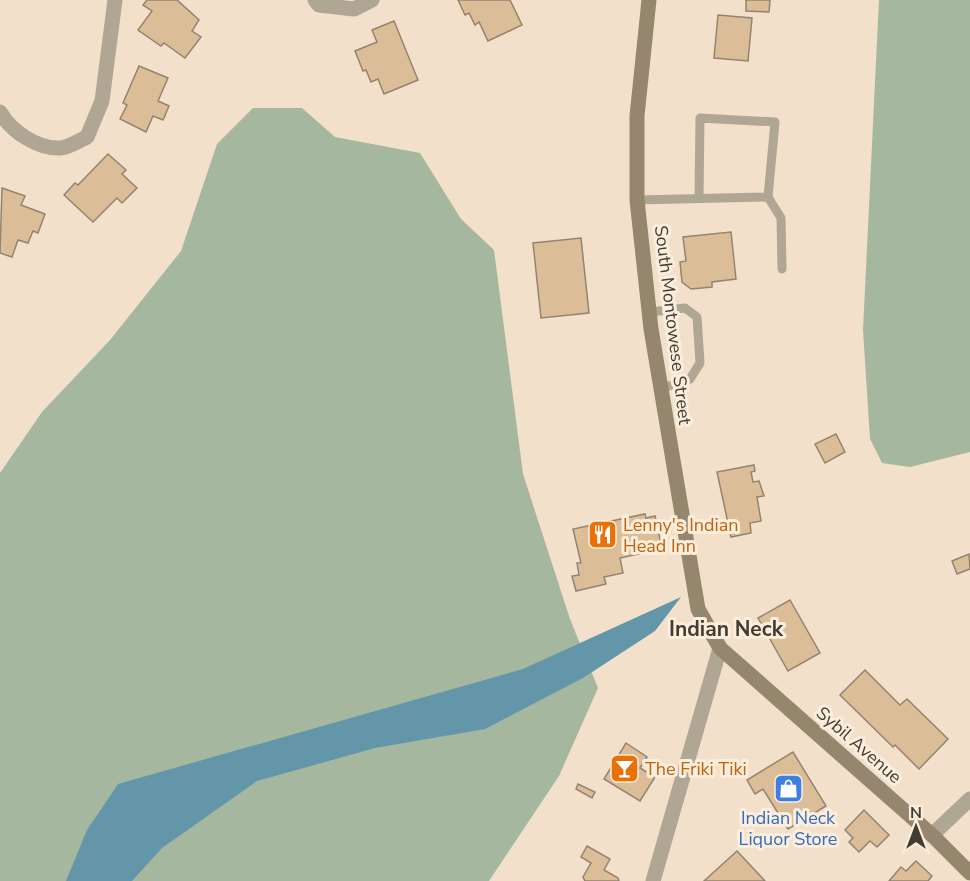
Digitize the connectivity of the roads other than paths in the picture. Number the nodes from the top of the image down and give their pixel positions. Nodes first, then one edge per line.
1 (115, 0) edge
2 (315, 0) edge
3 (372, 0) edge
4 (649, 0) edge
5 (0, 112) edge
6 (768, 197) junction
7 (699, 198) junction
8 (637, 200) junction
9 (782, 269) dead end
10 (650, 312) junction
11 (660, 389) junction
12 (720, 648) junction
13 (970, 799) edge
14 (932, 835) junction
15 (970, 873) edge
16 (653, 881) edge

1 - 5 street
2 - 3 street
4 - 8 main road, South Montowese Street
6 - 7 lane
6 - 7 lane
6 - 9 lane
7 - 8 lane
8 - 10 main road, South Montowese Street
10 - 11 main road, South Montowese Street
10 - 11 lane
11 - 12 main road, South Montowese Street
12 - 14 main road, Sybil Avenue
12 - 16 street
13 - 14 street
14 - 15 main road, Sybil Avenue

